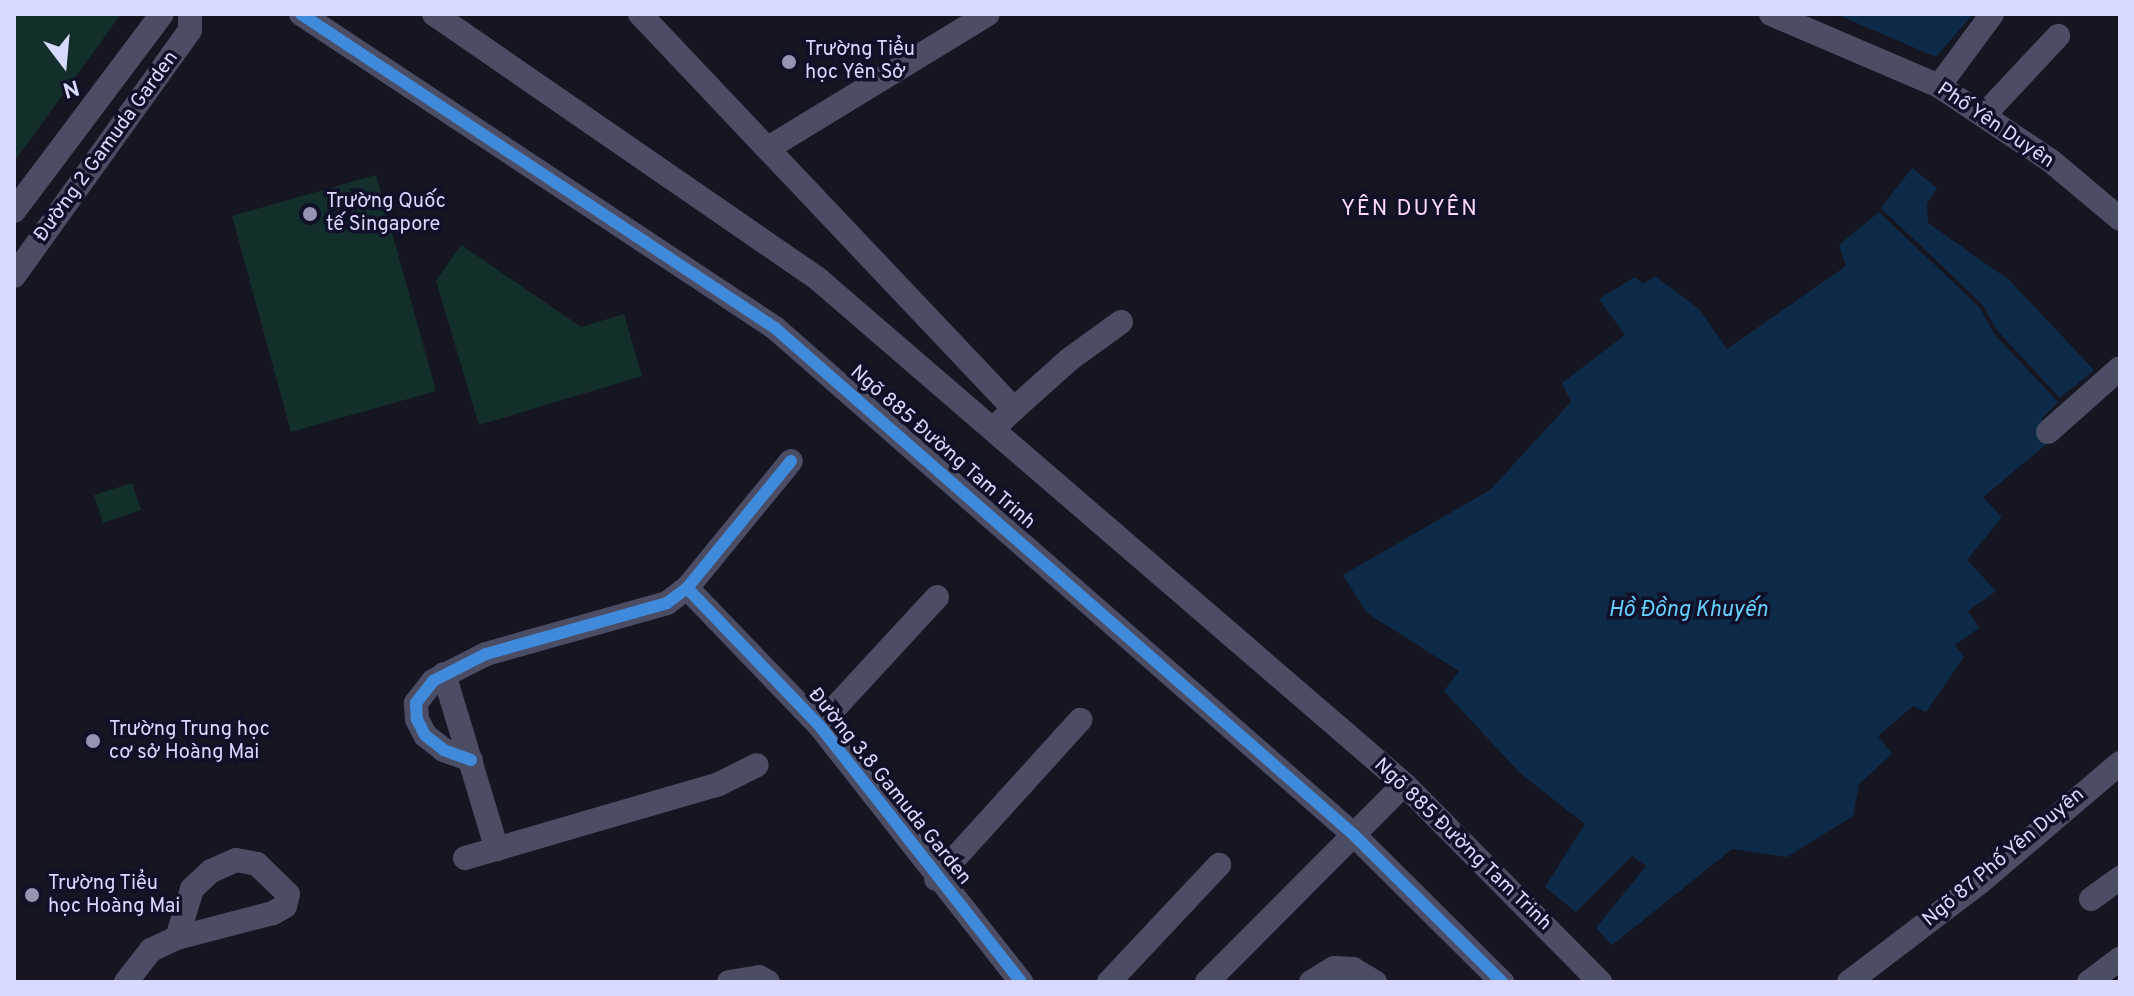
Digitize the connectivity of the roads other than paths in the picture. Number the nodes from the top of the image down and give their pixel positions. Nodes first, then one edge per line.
1 (162, 14) edge
2 (190, 14) edge
3 (301, 14) edge
4 (434, 14) edge
5 (640, 14) edge
6 (988, 14) edge
7 (1771, 14) edge
8 (1992, 14) edge
9 (2058, 36) dead end
10 (1939, 86) junction
11 (1985, 114) junction
12 (770, 147) junction
13 (14, 211) edge
14 (2120, 219) edge
15 (14, 276) edge
16 (1121, 322) dead end
17 (2120, 368) edge
18 (1014, 409) junction
19 (993, 429) junction
20 (2048, 432) dead end
21 (791, 461) dead end
22 (687, 588) junction
23 (937, 597) dead end
24 (444, 674) junction
25 (1080, 720) dead end
26 (819, 725) junction
27 (471, 760) junction
28 (2120, 763) edge
29 (757, 765) dead end
30 (1404, 784) junction
31 (1354, 835) junction
32 (497, 849) junction
33 (465, 858) dead end
34 (1219, 865) dead end
35 (2120, 878) edge
36 (936, 879) junction
37 (2091, 899) dead end
38 (177, 938) dead end
39 (2120, 959) edge
40 (126, 982) edge
41 (729, 982) edge
42 (768, 982) edge
43 (1021, 982) edge
44 (1109, 982) edge
45 (1207, 982) edge
46 (1311, 982) edge
47 (1375, 982) edge
48 (1502, 982) edge
49 (1600, 982) edge
50 (1849, 982) edge
51 (2089, 982) edge

1 - 13 street, Đường 2 Gamuda Garden
2 - 15 street, Đường 2 Gamuda Garden
3 - 31 street, Ngõ 885 Đường Tam Trinh
4 - 19 street, Ngõ 885 Đường Tam Trinh
5 - 12 street
6 - 12 street
7 - 10 street, Phố Yên Duyên
8 - 10 street
9 - 11 street
10 - 11 street, Phố Yên Duyên
11 - 14 street, Phố Yên Duyên
12 - 18 street
16 - 18 street
17 - 20 street
18 - 19 street
19 - 30 street, Ngõ 885 Đường Tam Trinh
21 - 22 street
22 - 24 street
22 - 26 street, Đường 3.8 Gamuda Garden
23 - 26 street
24 - 27 street
24 - 27 street
25 - 36 street
26 - 36 street, Đường 3.8 Gamuda Garden
27 - 32 street
28 - 50 street, Ngõ 87 Phố Yên Duyên
29 - 32 street
30 - 31 street
30 - 49 street, Ngõ 885 Đường Tam Trinh
31 - 45 street
31 - 48 street, Ngõ 885 Đường Tam Trinh
32 - 33 street
34 - 44 street
35 - 37 street
36 - 43 street, Đường 3.8 Gamuda Garden
38 - 40 street
39 - 51 street
41 - 42 street
46 - 47 street

